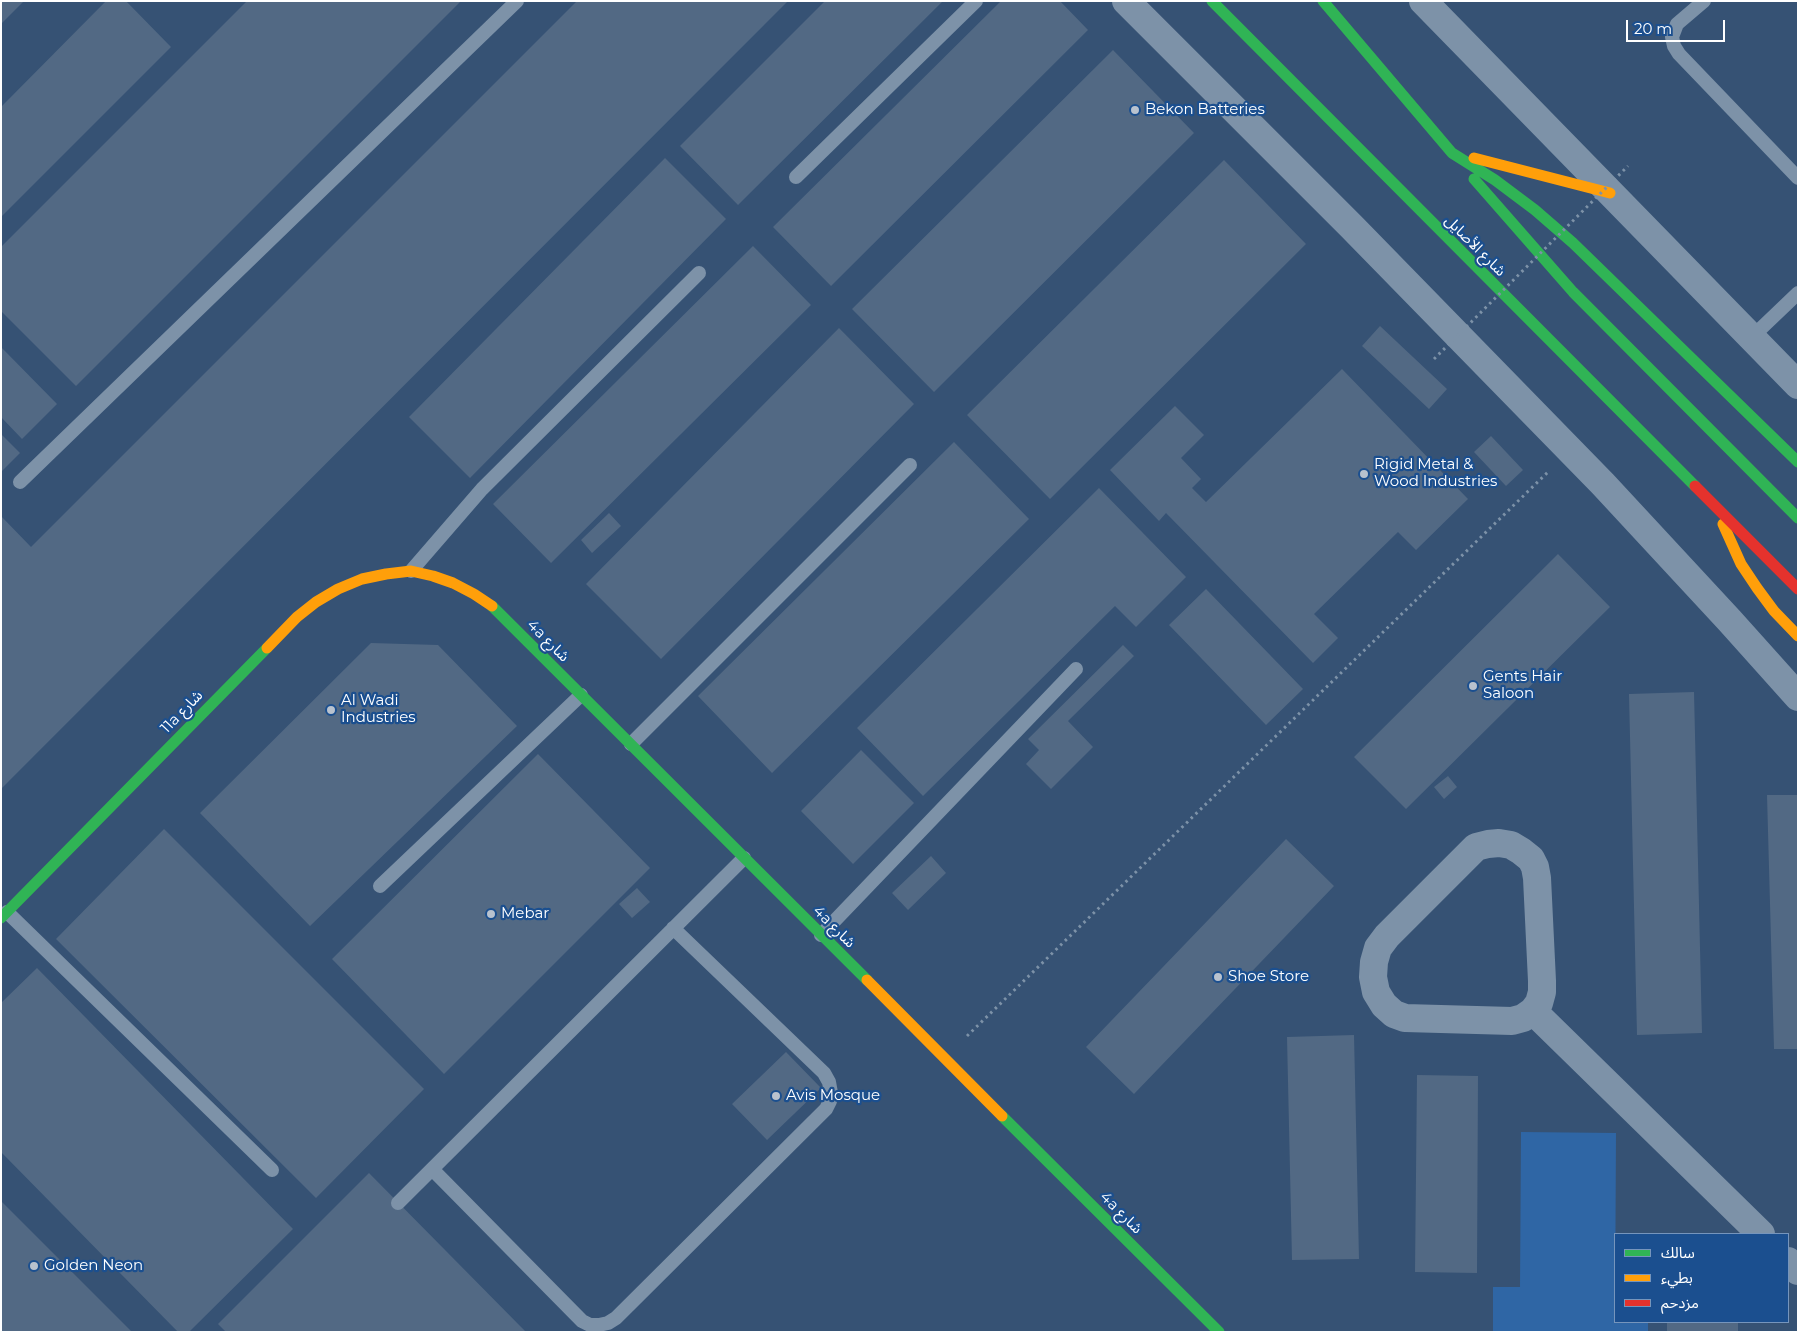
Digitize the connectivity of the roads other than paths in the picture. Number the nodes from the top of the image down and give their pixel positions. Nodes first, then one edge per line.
1 (518, 1) edge
2 (976, 1) edge
3 (1126, 1) edge
4 (1212, 1) edge
5 (1323, 1) edge
6 (1423, 1) edge
7 (1704, 1) edge
8 (1452, 153) junction
9 (796, 178) dead end
10 (1798, 178) edge
11 (1610, 194) junction
12 (699, 273) dead end
13 (1798, 293) edge
14 (1752, 337) junction
15 (1798, 385) edge
16 (1798, 462) edge
17 (910, 464) dead end
18 (20, 482) dead end
19 (1718, 511) junction
20 (1798, 518) edge
21 (411, 572) junction
22 (1798, 589) edge
23 (1798, 636) edge
24 (1076, 669) dead end
25 (580, 695) junction
26 (1798, 697) edge
27 (631, 744) junction
28 (744, 858) junction
29 (380, 886) dead end
30 (4, 915) edge
31 (673, 928) junction
32 (821, 935) junction
33 (1533, 1011) junction
34 (432, 1169) junction
35 (272, 1170) dead end
36 (398, 1203) dead end
37 (1760, 1233) edge
38 (1789, 1262) edge
39 (1798, 1271) edge
40 (1219, 1332) edge

1 - 18 lane
2 - 9 lane
3 - 26 street
4 - 19 street, شارع الأصايل
5 - 8 street
6 - 11 street
7 - 10 lane
8 - 11 street
8 - 16 street
8 - 20 street
11 - 14 street
12 - 21 lane
13 - 14 lane
14 - 15 street
17 - 27 lane
19 - 22 street, شارع الأصايل
19 - 23 street
21 - 25 street, 4a شارع
21 - 30 street, 11a شارع
24 - 32 lane
25 - 27 street, 4a شارع
25 - 29 lane
27 - 28 street, 4a شارع
28 - 31 lane
28 - 32 street, 4a شارع
30 - 35 lane
31 - 34 lane
31 - 34 lane
32 - 40 street, 4a شارع
33 - 33 street
33 - 37 street
34 - 36 lane
38 - 39 street

